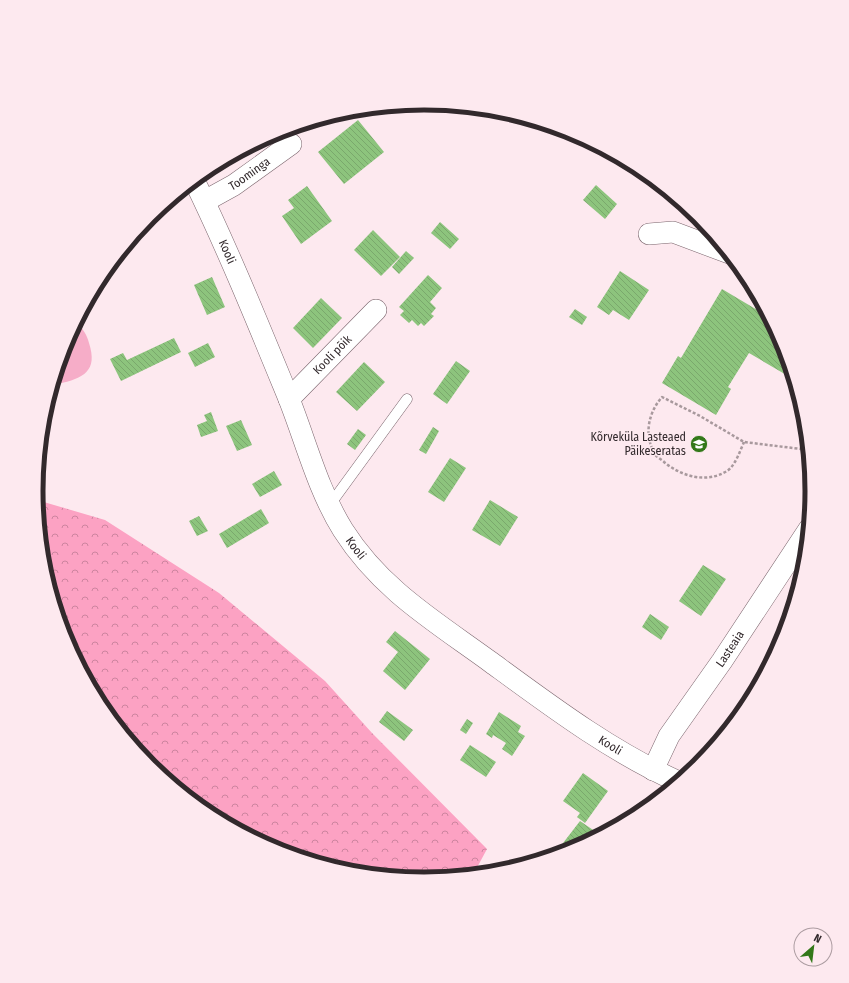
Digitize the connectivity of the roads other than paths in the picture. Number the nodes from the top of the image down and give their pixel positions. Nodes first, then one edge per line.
1 (291, 144) dead end
2 (197, 186) edge
3 (205, 201) junction
4 (648, 234) dead end
5 (719, 249) edge
6 (376, 310) dead end
7 (289, 399) junction
8 (407, 399) dead end
9 (329, 506) junction
10 (803, 538) edge
11 (653, 770) junction
12 (680, 774) edge

1 - 3 street, Toominga
2 - 3 street, Kooli
3 - 7 street, Kooli
4 - 5 street
6 - 7 street, Kooli põik
7 - 9 street, Kooli
8 - 9 lane
9 - 11 street, Kooli
10 - 11 street, Lasteaia
11 - 12 street, Kooli

